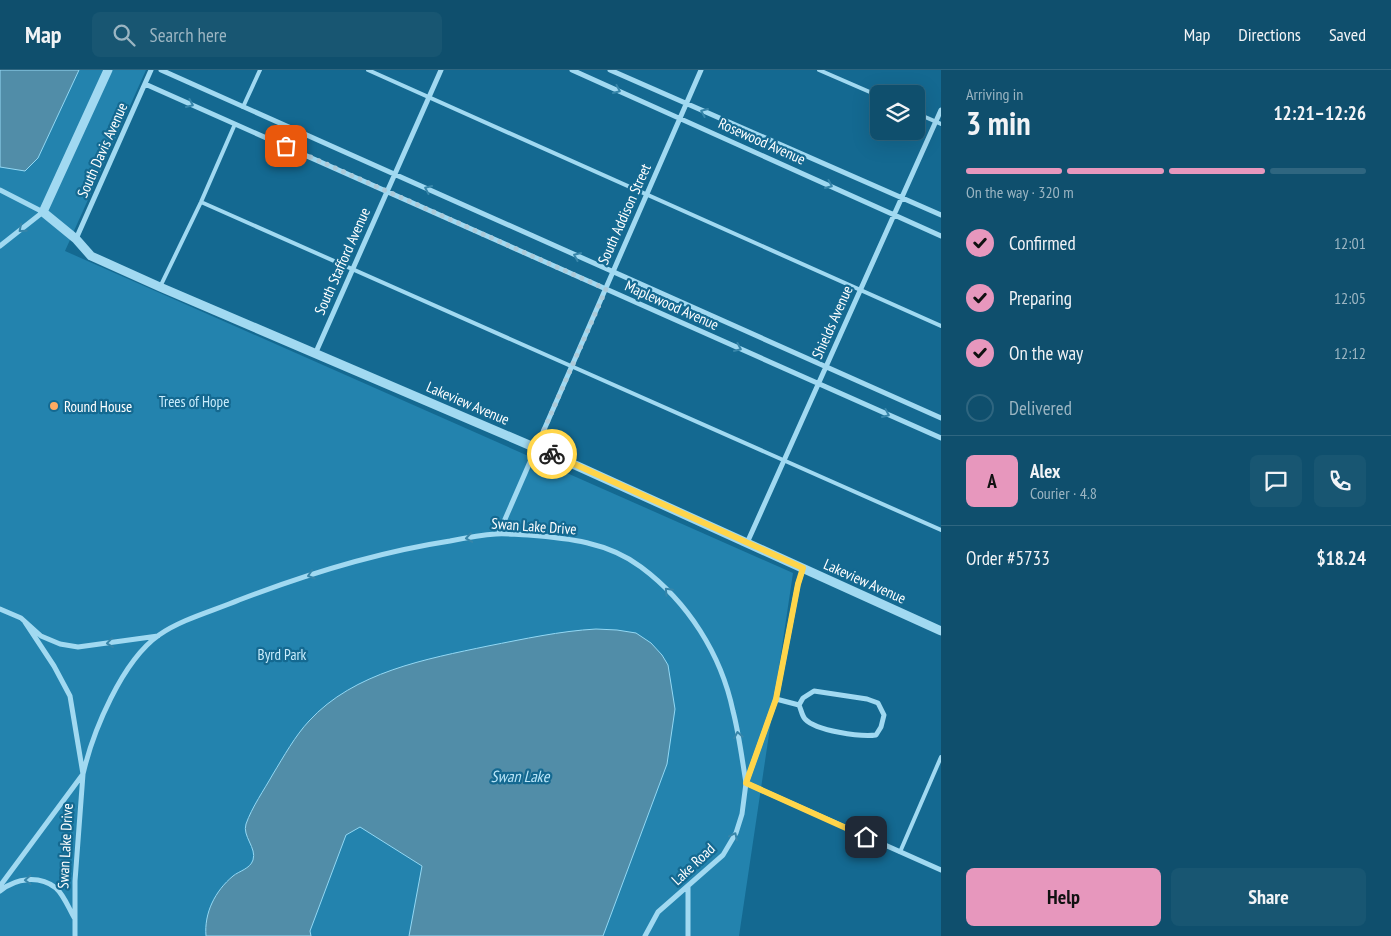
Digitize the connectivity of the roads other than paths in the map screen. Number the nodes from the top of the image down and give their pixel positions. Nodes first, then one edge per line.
1 (108, 70) edge
2 (151, 70) edge
3 (161, 70) edge
4 (260, 70) edge
5 (368, 70) edge
6 (441, 70) edge
7 (572, 70) edge
8 (610, 70) edge
9 (701, 70) edge
10 (820, 70) edge
11 (145, 84) junction
12 (870, 92) edge
13 (429, 97) junction
14 (686, 104) junction
15 (243, 107) junction
16 (941, 110) edge
17 (680, 117) junction
18 (925, 117) edge
19 (938, 123) edge
20 (235, 124) junction
21 (394, 174) junction
22 (0, 190) edge
23 (387, 191) junction
24 (647, 194) junction
25 (902, 198) junction
26 (201, 202) junction
27 (43, 212) junction
28 (894, 215) junction
29 (941, 215) edge
30 (941, 236) edge
31 (76, 239) junction
32 (0, 246) edge
33 (352, 269) junction
34 (613, 272) junction
35 (160, 287) junction
36 (606, 289) junction
37 (860, 290) junction
38 (941, 326) edge
39 (316, 352) junction
40 (572, 366) junction
41 (826, 367) junction
42 (818, 384) junction
43 (941, 418) edge
44 (941, 438) edge
45 (536, 448) junction
46 (784, 461) junction
47 (941, 530) edge
48 (499, 534) junction
49 (747, 544) junction
50 (803, 568) junction
51 (0, 609) edge
52 (25, 622) junction
53 (941, 631) edge
54 (158, 635) junction
55 (776, 699) junction
56 (799, 705) junction
57 (941, 757) edge
58 (83, 774) junction
59 (746, 783) junction
60 (900, 852) junction
61 (941, 870) edge
62 (0, 886) edge
63 (688, 887) junction
64 (0, 891) edge
65 (75, 919) junction
66 (75, 936) edge
67 (645, 936) edge
68 (688, 936) edge

1 - 27 street
2 - 11 street, South Davis Avenue
3 - 15 street, Maplewood Avenue
4 - 15 lane
5 - 13 lane
6 - 13 street, South Stafford Avenue
7 -> 17 street, Rosewood Avenue
8 - 14 street, Rosewood Avenue
9 - 14 street, South Addison Street
10 - 12 lane
11 -> 20 street, Maplewood Avenue
11 - 31 street, South Davis Avenue
13 - 21 street, South Stafford Avenue
13 - 24 lane
14 - 17 street, South Addison Street
25 -> 14 street, Rosewood Avenue
15 - 21 street, Maplewood Avenue
16 - 19 street, Shields Avenue
17 - 24 street, South Addison Street
17 -> 28 street, Rosewood Avenue
18 - 19 lane
19 - 25 street, Shields Avenue
20 - 23 street, Maplewood Avenue
20 - 26 lane
21 - 23 street, South Stafford Avenue
34 -> 21 street, Maplewood Avenue
22 - 27 street
23 - 33 street, South Stafford Avenue
23 - 36 street, Maplewood Avenue
24 - 34 street, South Addison Street
24 - 37 lane
25 - 28 street, Shields Avenue
25 - 29 street, Rosewood Avenue
26 - 33 lane
26 - 35 lane
27 - 31 street, Lakeview Avenue
27 -> 32 street
28 - 30 street, Rosewood Avenue
28 - 37 street, Shields Avenue
31 - 35 street, Lakeview Avenue
33 - 39 street, South Stafford Avenue
33 - 40 lane
34 - 36 street, South Addison Street
34 - 41 street, Maplewood Avenue
35 - 39 street, Lakeview Avenue
36 - 40 street, South Addison Street
36 -> 42 street, Maplewood Avenue
37 - 38 lane
37 - 41 street, Shields Avenue
39 - 45 street, Lakeview Avenue
40 - 45 street, South Addison Street
40 - 46 lane
41 - 42 street, Shields Avenue
41 - 43 street, Maplewood Avenue
42 -> 44 street, Maplewood Avenue
42 - 46 street, Shields Avenue
45 - 48 street, South Addison Street
45 - 49 street, Lakeview Avenue
46 - 47 lane
46 - 49 street, Shields Avenue
48 -> 54 street, Swan Lake Drive
59 -> 48 street, Swan Lake Drive
49 - 50 street, Lakeview Avenue
50 - 53 street, Lakeview Avenue
50 - 55 street, Lake Road
51 - 52 street, Swan Lake Drive
54 -> 52 street, Swan Lake Drive
52 - 58 street, Swan Lake Drive
54 - 58 street, Swan Lake Drive
55 - 56 street
55 - 59 street, Lake Road
56 - 56 street
57 - 60 lane
58 - 62 street, Swan Lake Drive
58 - 65 street, Swan Lake Drive
59 - 60 street
63 -> 59 street, Lake Road
60 - 61 street
63 - 67 street, Lake Road
63 - 68 street
65 -> 64 street, Swan Lake Drive
65 - 66 street, Swan Lake Drive

